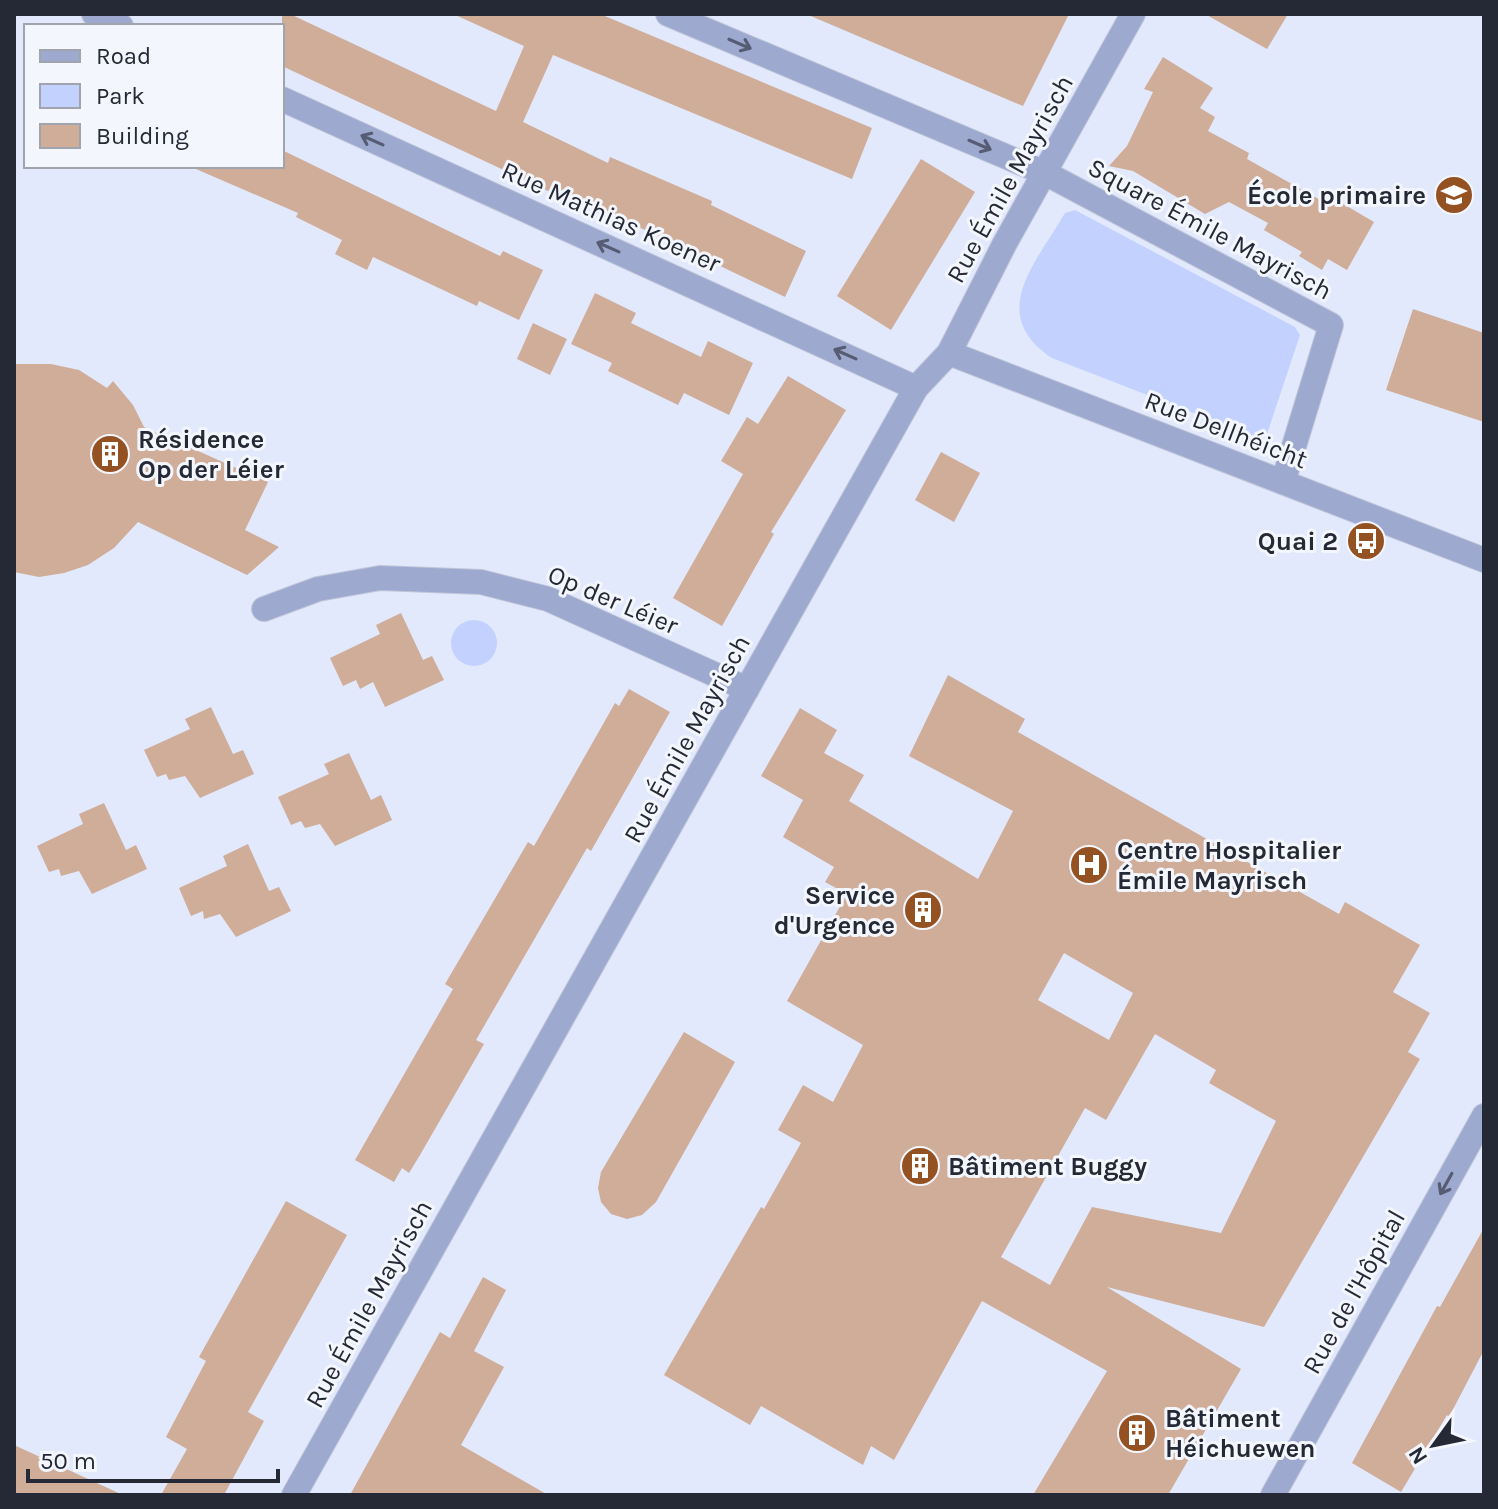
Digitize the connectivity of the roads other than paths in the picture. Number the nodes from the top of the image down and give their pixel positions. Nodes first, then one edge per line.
1 (94, 14) edge
2 (668, 14) edge
3 (1133, 14) edge
4 (116, 24) edge
5 (284, 100) edge
6 (1045, 173) junction
7 (949, 353) junction
8 (916, 388) junction
9 (1283, 482) junction
10 (1484, 560) edge
11 (264, 609) dead end
12 (747, 689) junction
13 (1484, 1116) edge
14 (294, 1495) edge
15 (1273, 1495) edge

1 - 4 street
2 -> 6 street
3 - 6 street, Rue Émile Mayrisch
8 -> 5 street, Rue Mathias Koener
6 - 7 street, Rue Émile Mayrisch
6 - 9 street, Square Émile Mayrisch
7 - 8 street, Rue Émile Mayrisch
7 - 9 street, Rue Dellhéicht
8 - 12 street, Rue Émile Mayrisch
9 - 10 street, Rue Dellhéicht
11 - 12 street, Op der Léier
12 - 14 street, Rue Émile Mayrisch
13 -> 15 street, Rue de l'Hôpital

